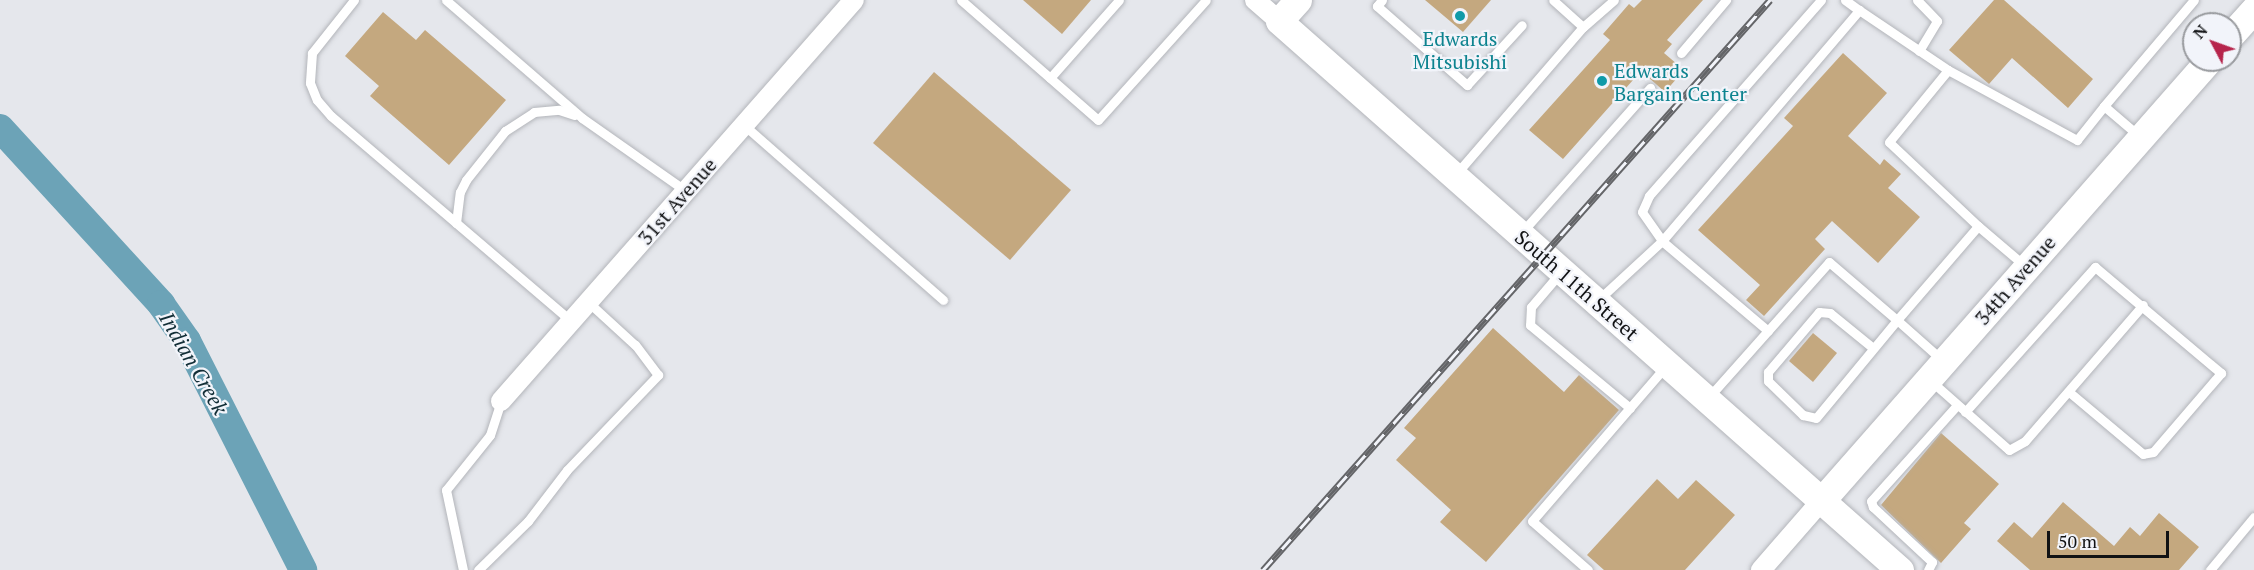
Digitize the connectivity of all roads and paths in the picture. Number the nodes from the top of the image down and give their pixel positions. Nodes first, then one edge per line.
1 (354, 0) edge
2 (446, 0) edge
3 (854, 0) edge
4 (961, 0) edge
5 (1119, 0) edge
6 (1206, 0) edge
7 (1255, 0) edge
8 (1298, 0) edge
9 (1382, 0) edge
10 (1553, 0) edge
11 (1614, 0) edge
12 (1726, 0) edge
13 (1821, 0) edge
14 (1845, 0) edge
15 (1917, 0) edge
16 (2194, 0) edge
17 (2254, 9) edge
18 (1859, 10) junction
19 (1279, 21) junction
20 (2242, 22) edge
21 (1522, 25) dead end
22 (1583, 27) junction
23 (1919, 51) junction
24 (1680, 53) dead end
25 (1947, 70) junction
26 (2198, 72) edge
27 (1050, 78) junction
28 (1650, 88) dead end
29 (2104, 106) junction
30 (582, 118) junction
31 (744, 125) junction
32 (2140, 138) junction
33 (1454, 176) junction
34 (686, 191) junction
35 (456, 222) junction
36 (1978, 226) junction
37 (1520, 235) junction
38 (1662, 241) junction
39 (2026, 268) junction
40 (1561, 271) junction
41 (943, 300) dead end
42 (1596, 301) junction
43 (588, 302) junction
44 (2143, 305) junction
45 (571, 321) junction
46 (1896, 321) junction
47 (1768, 330) junction
48 (1873, 348) junction
49 (1668, 364) junction
50 (1936, 371) junction
51 (2069, 392) junction
52 (1707, 399) junction
53 (501, 401) joint
54 (1957, 405) junction
55 (1630, 408) junction
56 (1965, 412) junction
57 (1822, 500) junction
58 (2254, 517) edge
59 (1888, 551) edge
60 (463, 570) edge
61 (477, 570) edge
62 (1588, 570) edge
63 (1761, 570) edge
64 (1928, 570) edge
65 (2210, 570) edge

1 - 35 lane
2 - 30 lane
3 - 31 street, 31st Avenue
4 - 27 lane
5 - 27 lane
6 - 27 lane
7 - 19 street, South 11th Street
8 - 19 street
9 - 21 lane
10 - 22 lane
11 - 22 lane
12 - 24 lane
13 - 38 lane
14 - 18 lane
15 - 23 lane
16 - 29 lane
17 - 20 street
18 - 23 lane
18 - 38 lane
19 - 33 street, South 11th Street
22 - 33 lane
23 - 25 lane
25 - 29 lane
25 - 36 lane
26 - 32 street, 34th Avenue
28 - 37 lane
29 - 32 lane
30 - 34 lane
30 - 35 lane
31 - 34 street, 31st Avenue
31 - 41 lane
32 - 39 street, 34th Avenue
33 - 37 street, South 11th Street
34 - 43 street, 31st Avenue
35 - 45 lane
36 - 39 lane
36 - 46 lane
37 - 40 street, South 11th Street
38 - 42 lane
38 - 47 lane
39 - 50 street, 34th Avenue
40 - 42 street, South 11th Street
40 - 55 lane
42 - 49 street, South 11th Street
43 - 45 street, 31st Avenue
43 - 61 lane
44 - 51 lane
44 - 51 lane
44 - 56 lane
45 - 53 street, 31st Avenue
46 - 47 lane
46 - 48 lane
46 - 50 lane
47 - 52 lane
48 - 48 lane
49 - 52 street, South 11th Street
49 - 55 lane
50 - 54 lane
50 - 57 street, 34th Avenue
51 - 56 lane
52 - 57 street, South 11th Street
53 - 60 lane
54 - 56 lane
54 - 59 lane
55 - 62 lane
57 - 59 street, South 11th Street
57 - 63 street
58 - 65 lane
59 - 64 lane

